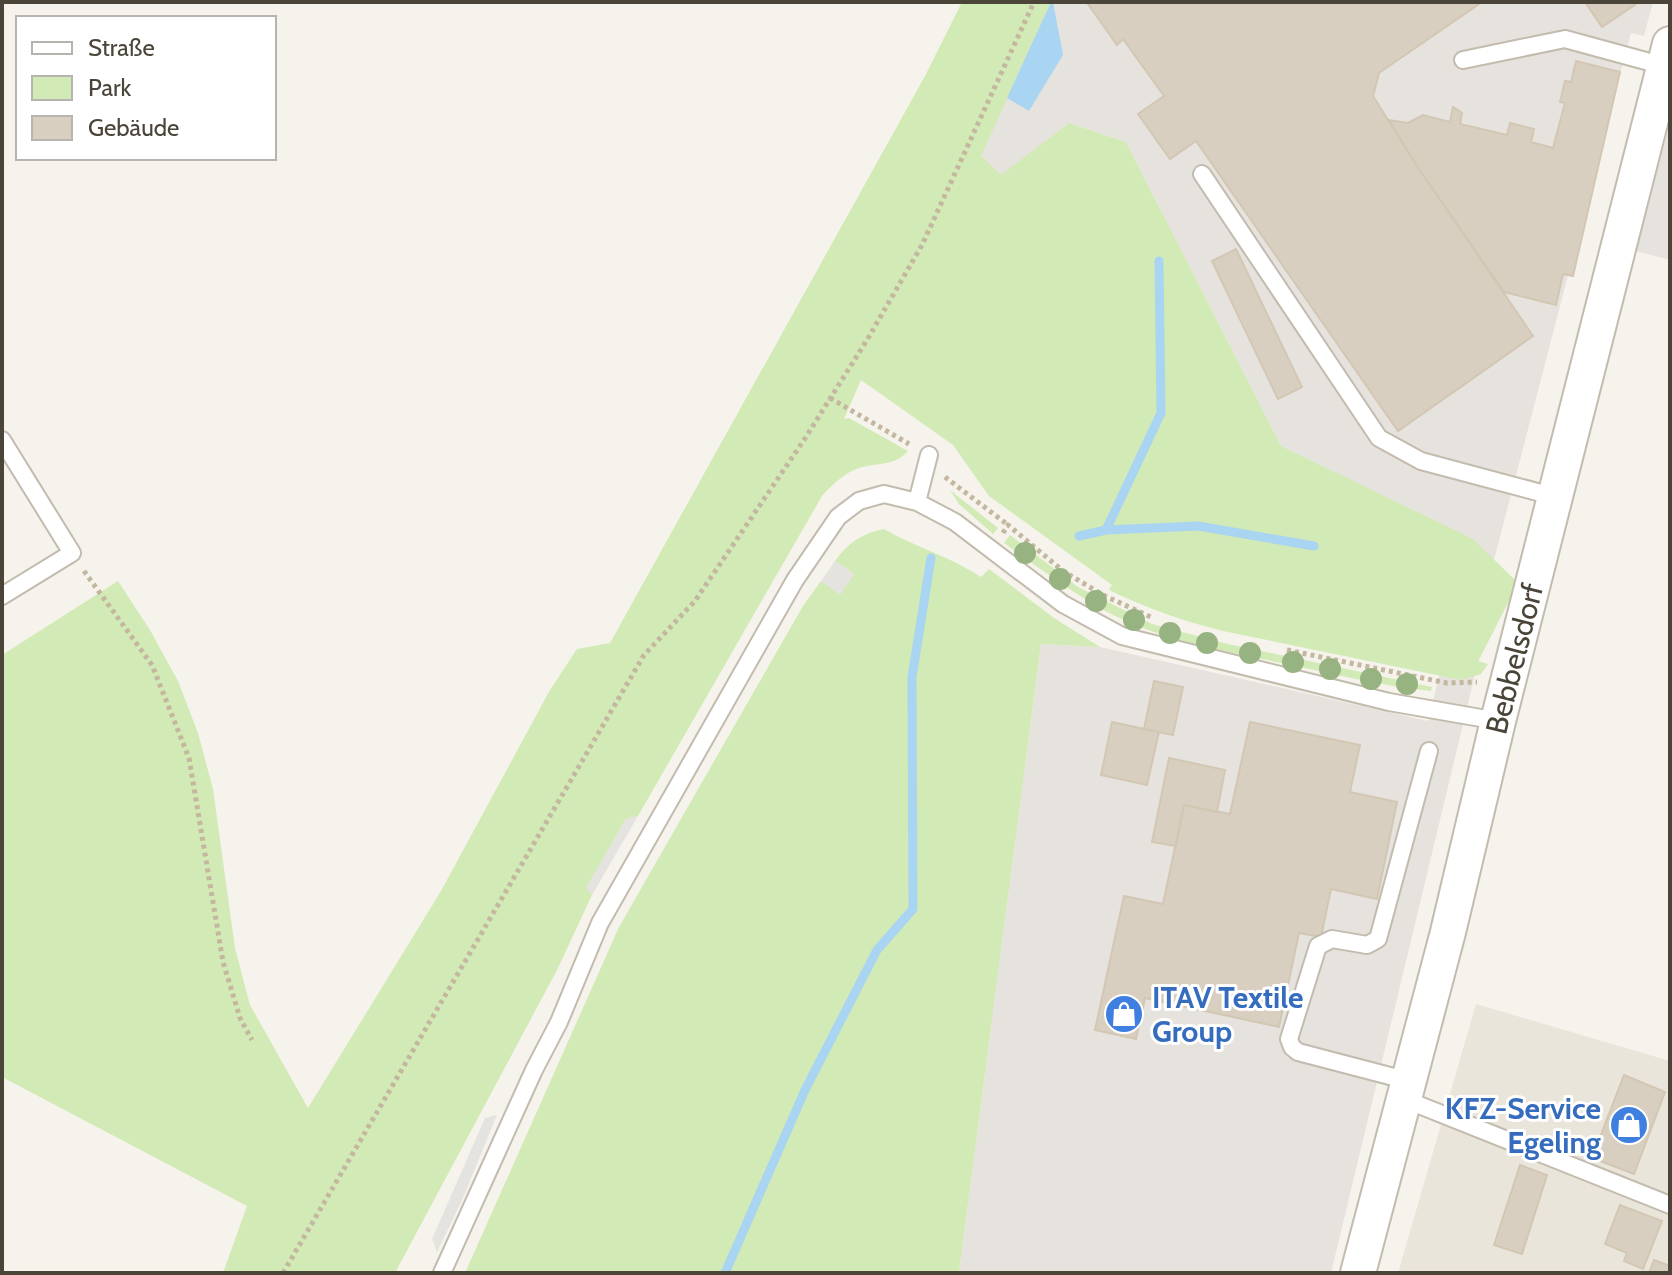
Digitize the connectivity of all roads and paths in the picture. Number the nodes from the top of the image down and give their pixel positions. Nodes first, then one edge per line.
1 (1034, 2) edge
2 (1667, 55) edge
3 (1463, 60) dead end
4 (1202, 174) dead end
5 (830, 398) junction
6 (2, 440) edge
7 (929, 455) junction
8 (1556, 497) junction
9 (917, 502) junction
10 (1008, 525) junction
11 (990, 550) junction
12 (72, 553) junction
13 (2, 596) edge
14 (1158, 620) dead end
15 (1276, 648) dead end
16 (1514, 663) junction
17 (1498, 721) junction
18 (1429, 751) dead end
19 (252, 1040) dead end
20 (1406, 1090) junction
21 (1670, 1205) edge
22 (283, 1273) edge
23 (442, 1273) edge
24 (1358, 1273) edge

1 - 5 path
2 - 3 lane
2 - 8 street, Bebbelsdorf
4 - 8 lane
5 - 7 path
5 - 22 path
6 - 12 lane
7 - 9 lane
7 - 10 path
8 - 16 street, Bebbelsdorf
9 - 11 lane
9 - 23 lane
10 - 11 path
10 - 14 path
11 - 17 lane
12 - 13 lane
12 - 19 path
15 - 16 path
16 - 17 street, Bebbelsdorf
17 - 20 street, Bebbelsdorf
18 - 20 lane
20 - 21 lane
20 - 24 street, Bebbelsdorf

